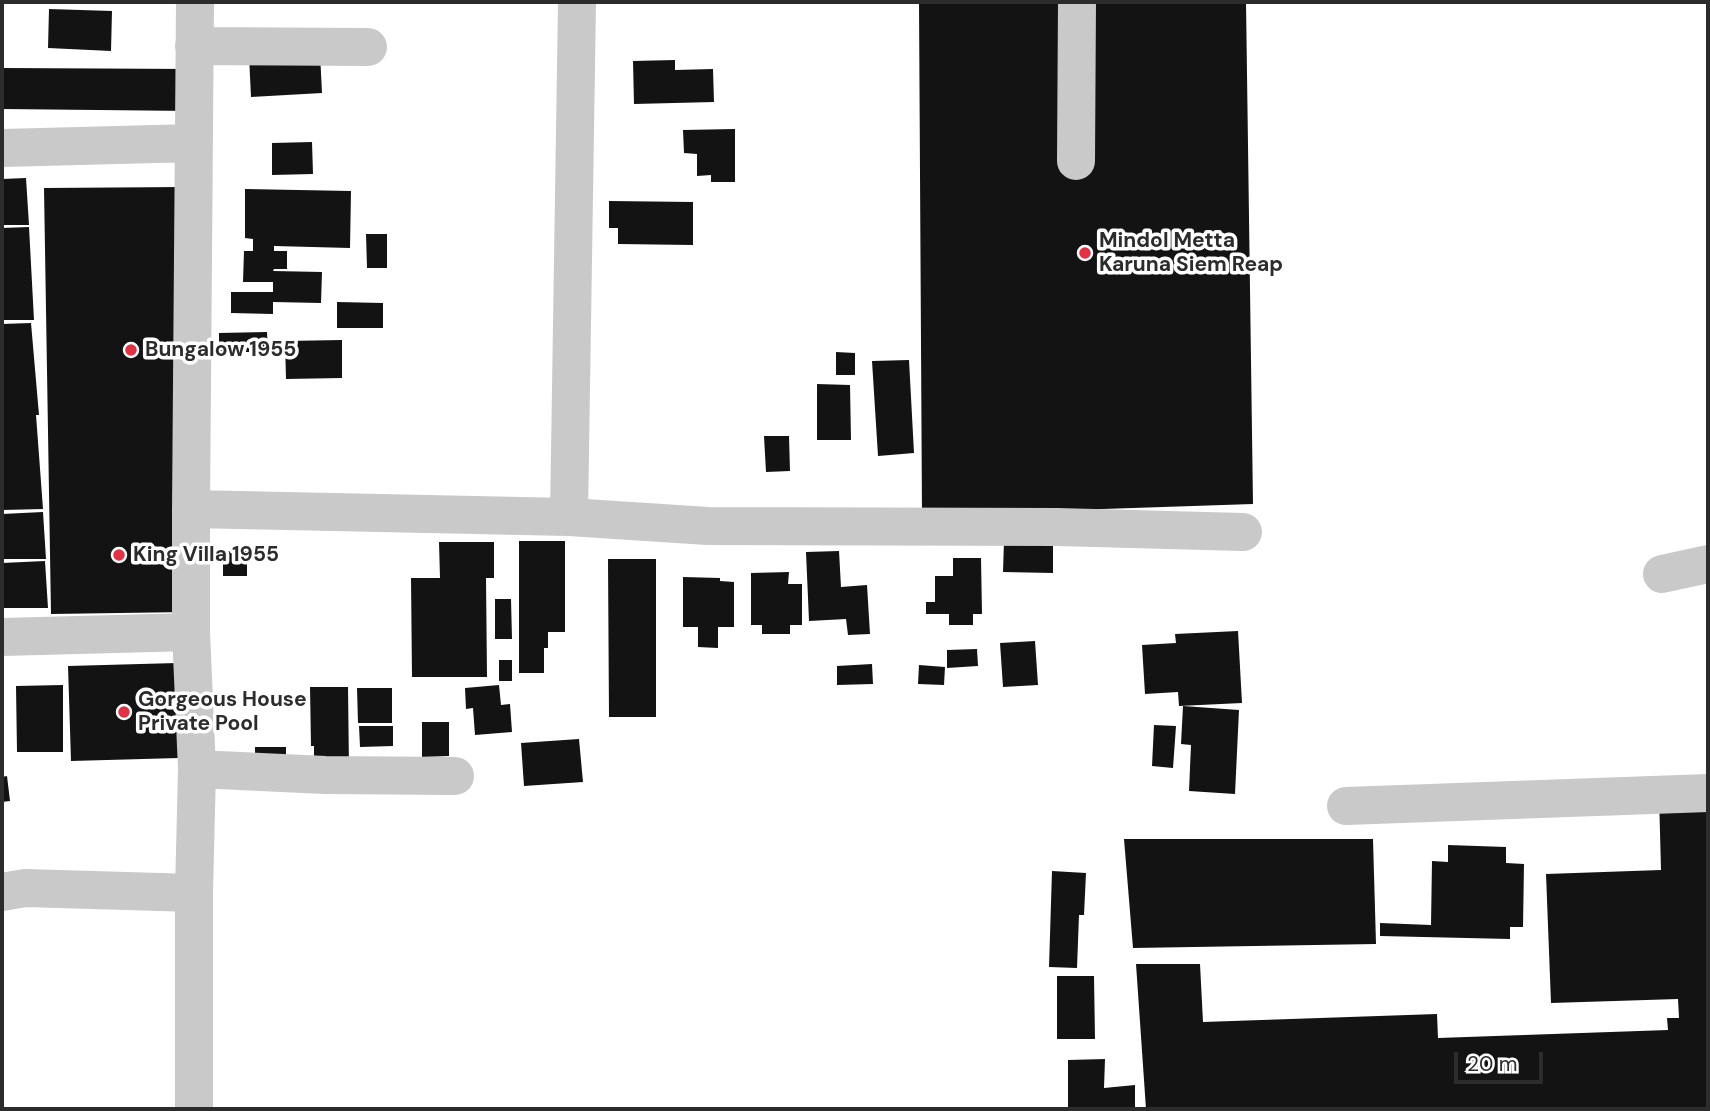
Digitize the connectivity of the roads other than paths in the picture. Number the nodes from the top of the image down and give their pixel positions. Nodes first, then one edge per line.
1 (195, 2) edge
2 (577, 2) edge
3 (1077, 2) edge
4 (194, 46) junction
5 (368, 47) dead end
6 (194, 143) junction
7 (2, 148) edge
8 (1076, 161) dead end
9 (191, 509) junction
10 (569, 517) junction
11 (1243, 532) dead end
12 (1708, 564) edge
13 (1662, 574) dead end
14 (191, 632) junction
15 (2, 637) edge
16 (197, 769) junction
17 (455, 776) dead end
18 (1708, 793) edge
19 (1346, 806) dead end
20 (2, 892) edge
21 (194, 893) junction
22 (194, 1109) edge

1 - 4 street
2 - 10 street
3 - 8 street
4 - 5 street
4 - 6 street
6 - 7 street
6 - 9 street
9 - 10 street
9 - 14 street
10 - 11 street
12 - 13 street
14 - 15 street
14 - 16 street
16 - 17 street
16 - 21 street
18 - 19 street
20 - 21 street
21 - 22 street

